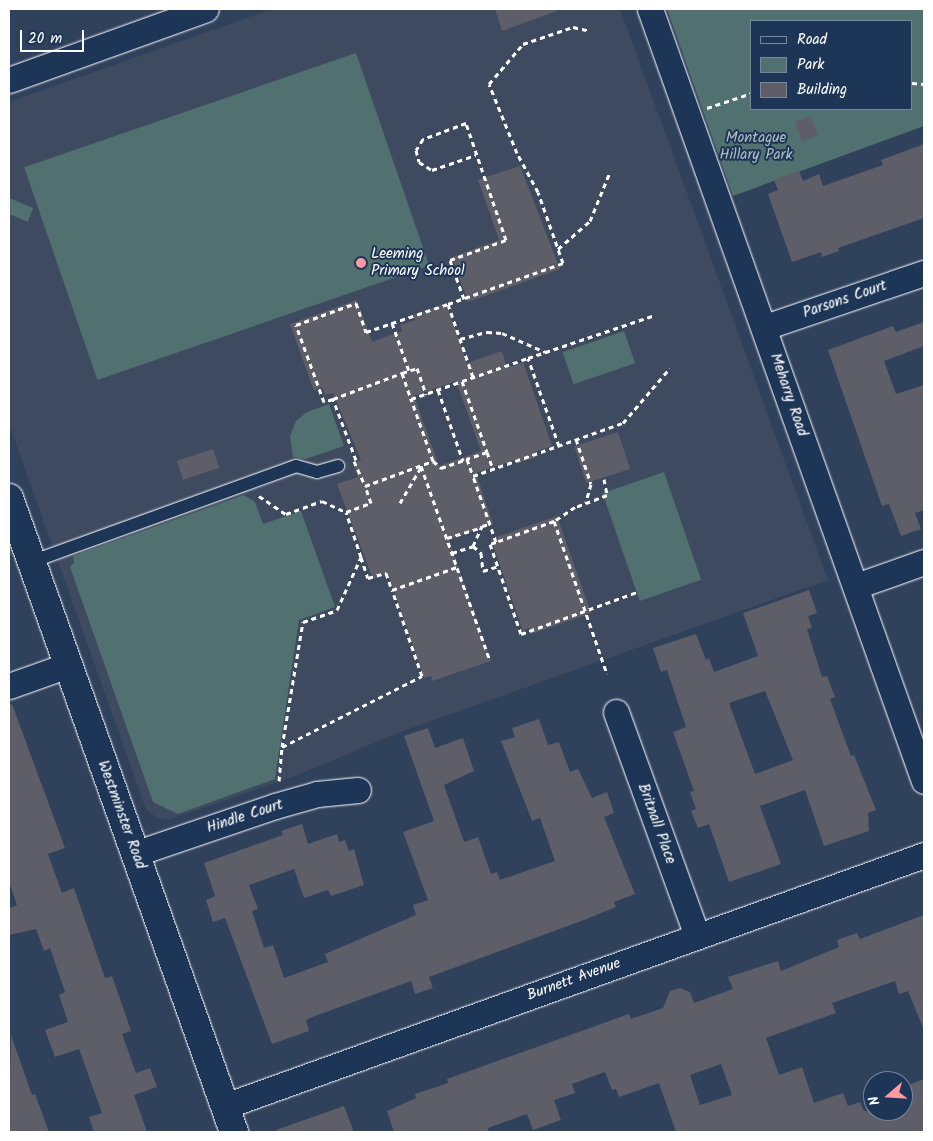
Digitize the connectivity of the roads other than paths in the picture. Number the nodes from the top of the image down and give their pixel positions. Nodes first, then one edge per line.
1 (206, 9) edge
2 (650, 9) edge
3 (9, 80) edge
4 (924, 273) edge
5 (765, 328) junction
6 (338, 466) road end
7 (9, 498) edge
8 (31, 562) junction
9 (924, 562) edge
10 (856, 586) junction
11 (68, 665) junction
12 (9, 686) edge
13 (616, 712) dead end
14 (924, 781) edge
15 (358, 790) dead end
16 (134, 854) junction
17 (924, 855) edge
18 (697, 936) junction
19 (225, 1106) junction
20 (234, 1132) edge

1 - 3 street
2 - 5 street, Meharry Road
4 - 5 street, Parsons Court
5 - 10 street, Meharry Road
6 - 8 lane
7 - 8 main road, Westminster Road
8 - 11 main road, Westminster Road
9 - 10 street
10 - 14 street, Meharry Road
11 - 12 street
11 - 16 main road, Westminster Road
13 - 18 street, Britnall Place
15 - 16 street, Hindle Court
16 - 19 main road, Westminster Road
17 - 18 street, Burnett Avenue
18 - 19 street, Burnett Avenue
19 - 20 main road, Westminster Road

